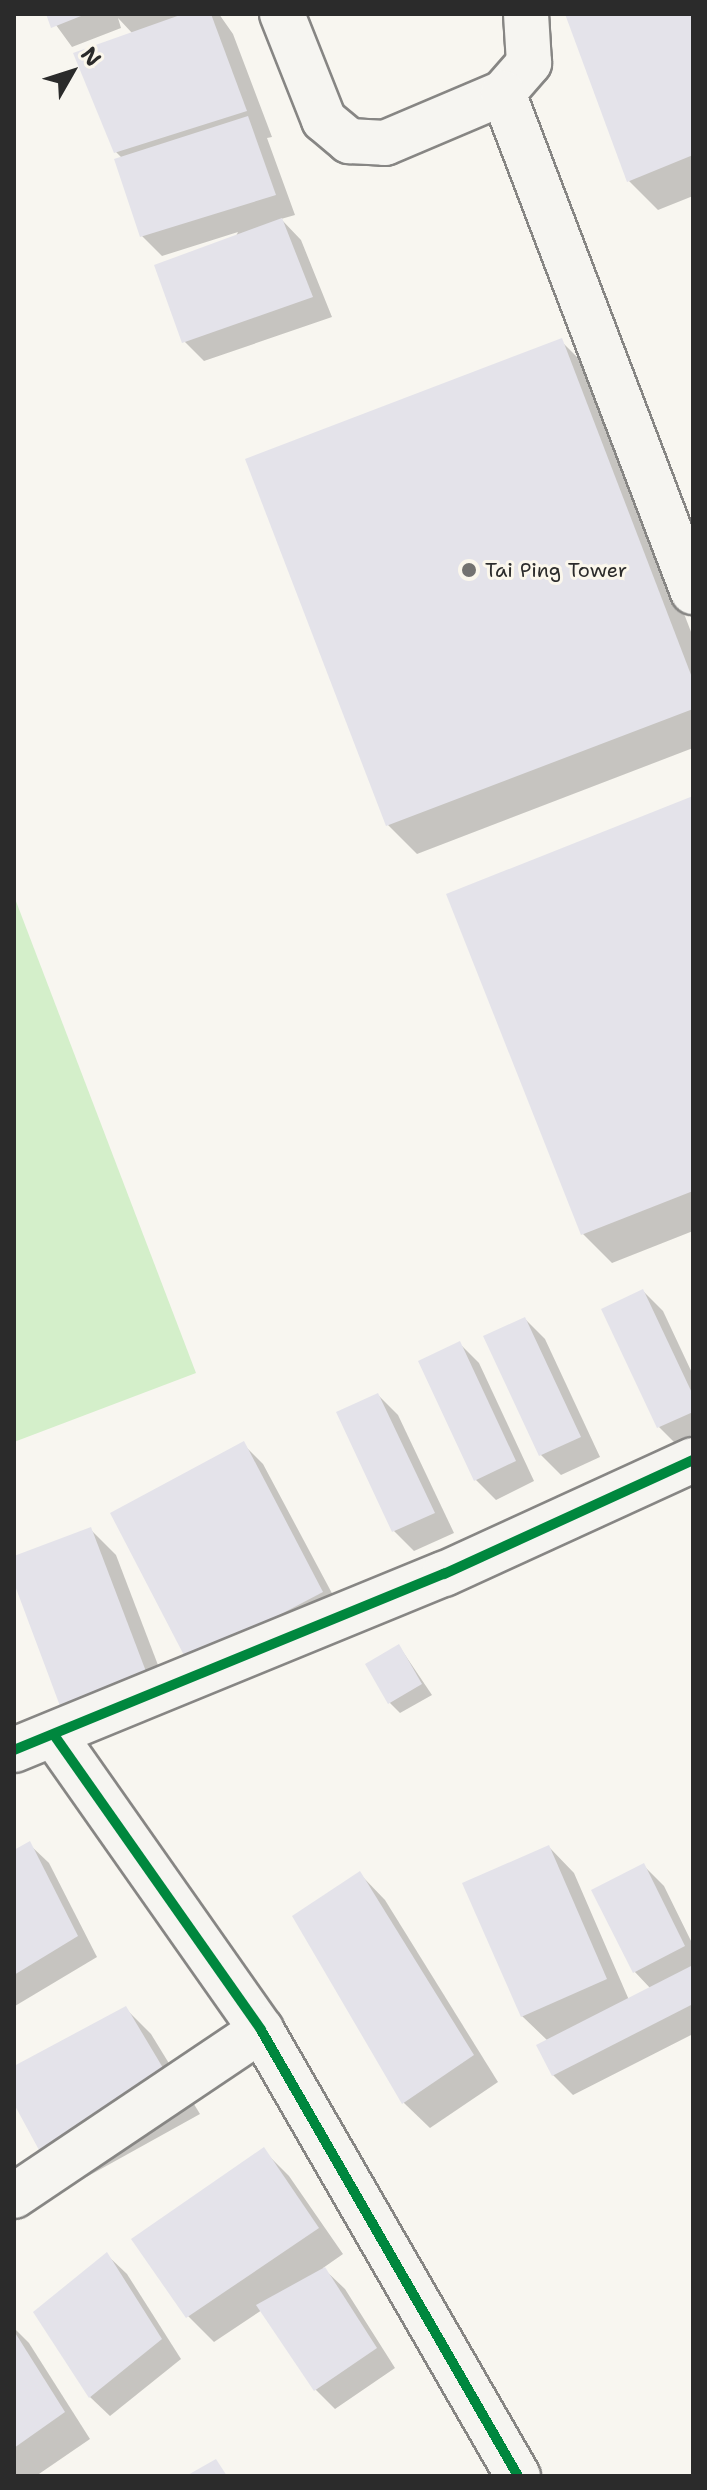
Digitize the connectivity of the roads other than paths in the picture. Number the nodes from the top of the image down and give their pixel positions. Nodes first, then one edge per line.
1 (282, 14) edge
2 (526, 14) edge
3 (503, 93) junction
4 (693, 592) edge
5 (693, 1460) edge
6 (34, 1742) edge
7 (261, 2030) junction
8 (14, 2196) edge
9 (518, 2476) edge

1 - 3 street
2 - 3 street
3 - 4 street
5 - 6 street
6 - 7 street
7 - 8 street
7 - 9 street

